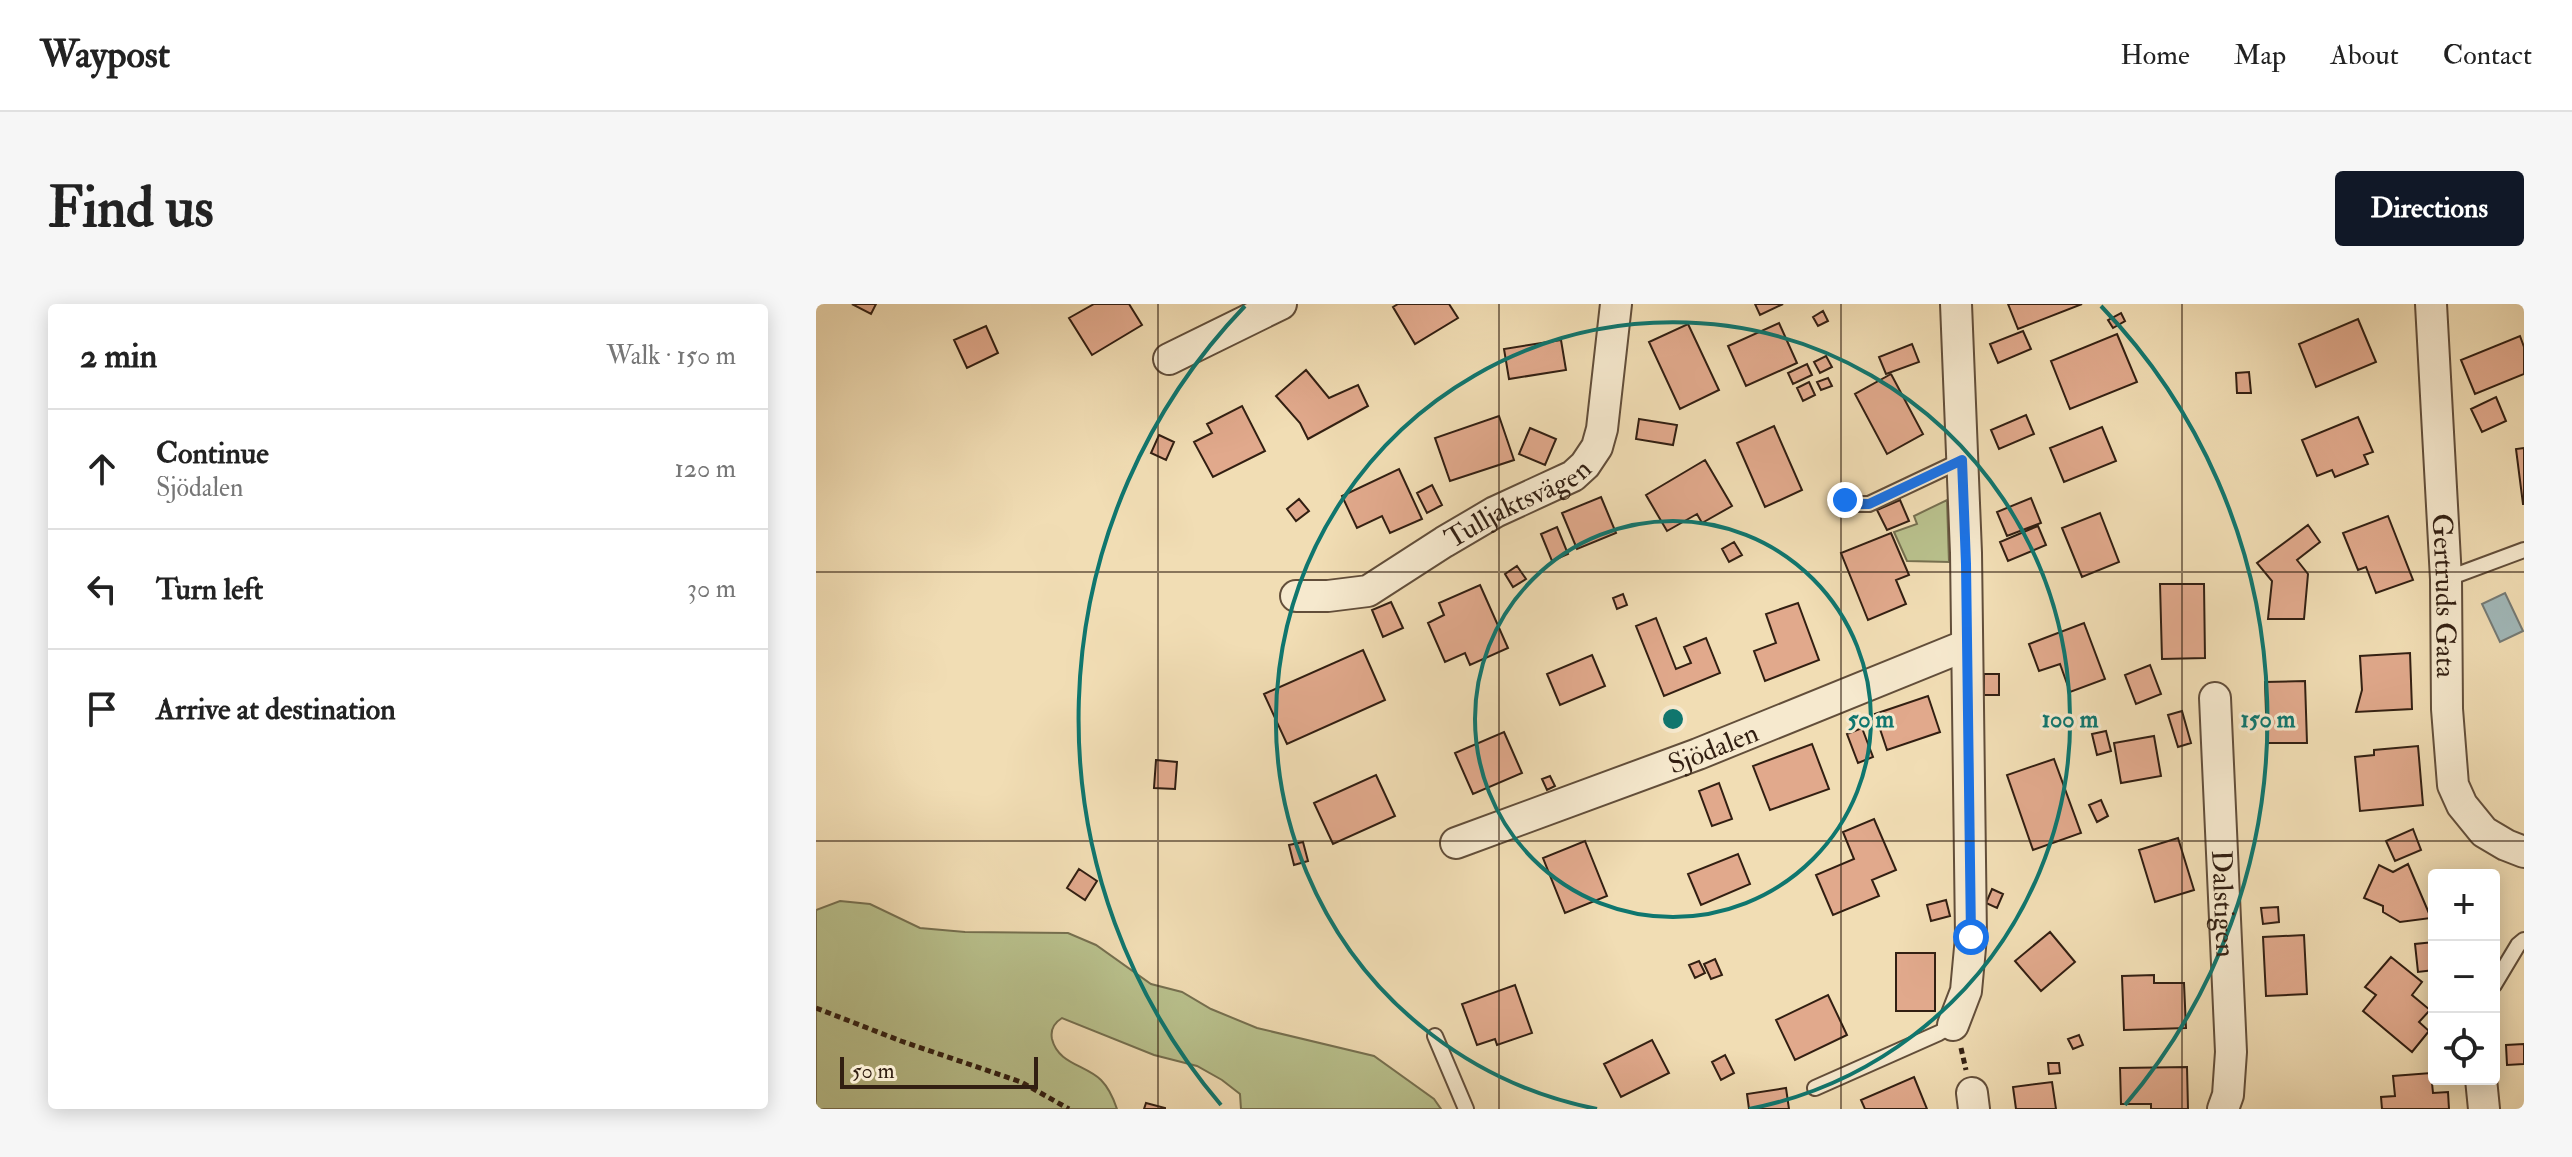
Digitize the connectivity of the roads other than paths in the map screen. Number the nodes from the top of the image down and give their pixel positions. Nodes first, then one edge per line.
1 (1281, 304) edge
2 (1616, 304) edge
3 (1956, 304) edge
4 (2431, 304) edge
5 (1169, 359) dead end
6 (1962, 460) junction
7 (1845, 500) dead end
8 (2524, 550) edge
9 (2446, 579) junction
10 (1296, 596) dead end
11 (1967, 645) junction
12 (2215, 698) dead end
13 (1456, 843) dead end
14 (2524, 852) edge
15 (2524, 940) edge
16 (2500, 975) edge
17 (1953, 1025) joint
18 (1435, 1036) dead end
19 (2482, 1085) edge
20 (1815, 1088) dead end
21 (1466, 1109) edge
22 (2223, 1109) edge
23 (2484, 1109) edge

1 - 5 street
2 - 10 street, Tulljaktsvägen
3 - 6 street
4 - 9 street, Gertruds Gata
6 - 7 lane
6 - 11 street
8 - 9 lane
9 - 14 street, Gertruds Gata
11 - 13 street, Sjödalen
11 - 17 street
12 - 22 street, Dalstigen
15 - 16 lane
17 - 20 lane
18 - 21 lane
19 - 23 street

